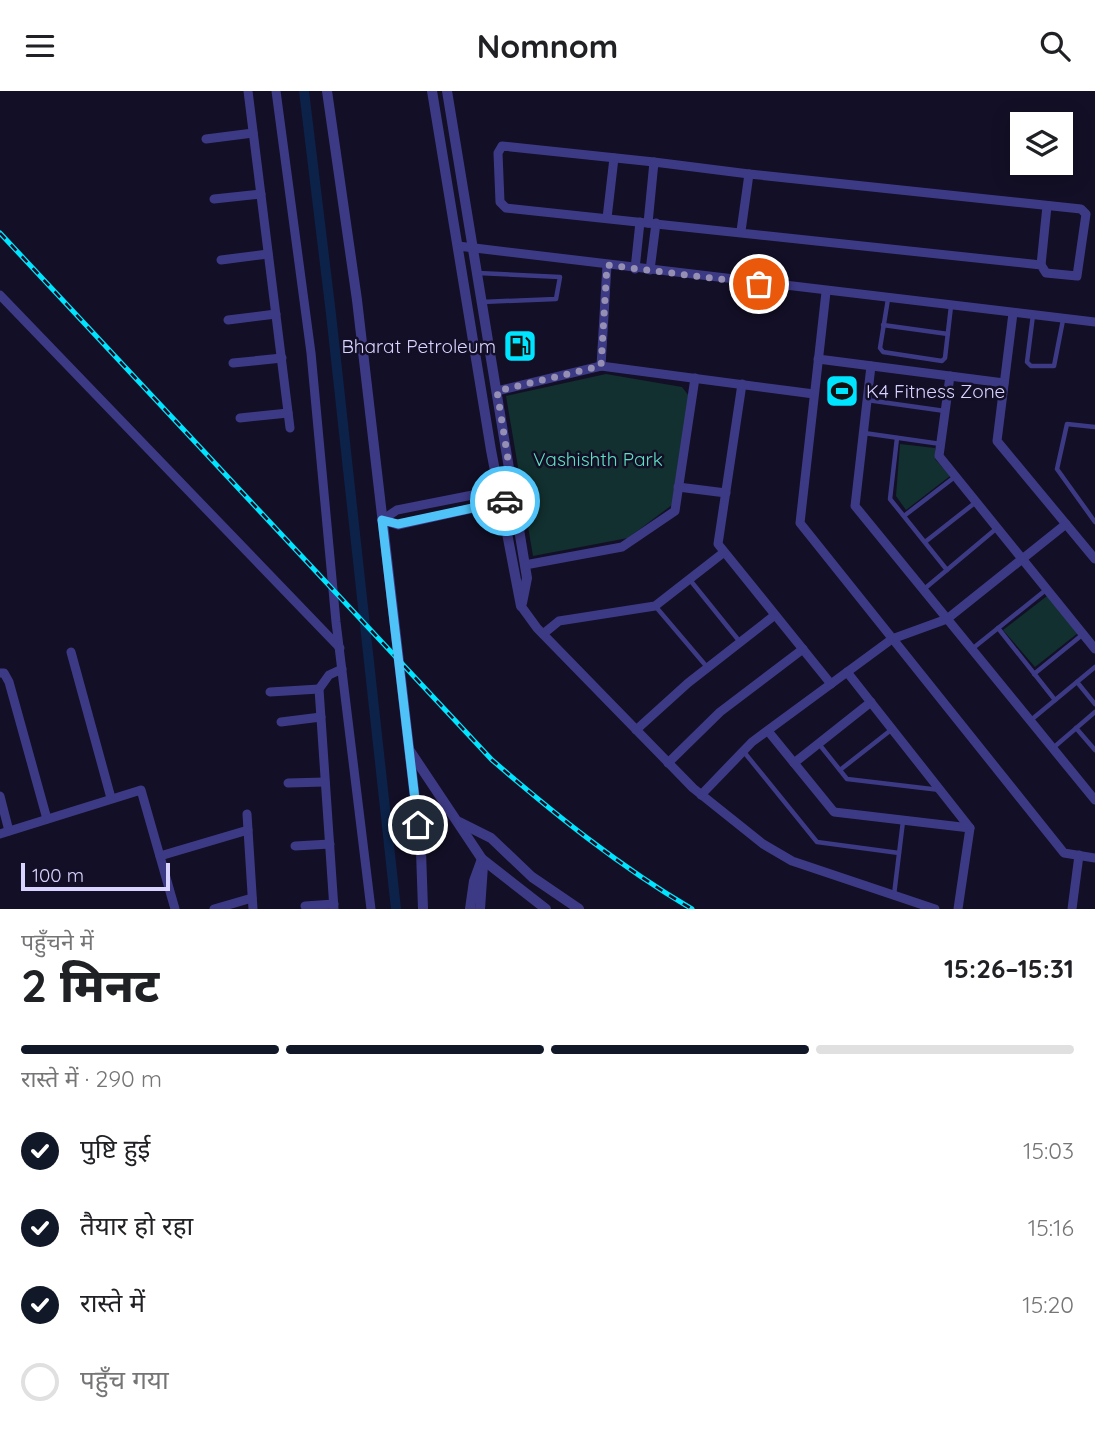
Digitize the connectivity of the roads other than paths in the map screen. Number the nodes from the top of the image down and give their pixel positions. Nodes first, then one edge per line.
1 (248, 91) edge
2 (276, 91) edge
3 (327, 91) edge
4 (432, 91) edge
5 (447, 91) edge
6 (253, 133) junction
7 (206, 139) dead end
8 (614, 158) junction
9 (654, 163) junction
10 (749, 174) junction
11 (261, 194) junction
12 (214, 199) dead end
13 (1047, 207) junction
14 (607, 218) junction
15 (648, 223) junction
16 (741, 232) junction
17 (457, 246) junction
18 (473, 248) junction
19 (268, 254) junction
20 (221, 260) dead end
21 (607, 265) junction
22 (1041, 265) junction
23 (635, 268) junction
24 (650, 270) junction
25 (477, 273) junction
26 (826, 292) junction
27 (0, 296) edge
28 (888, 299) junction
29 (482, 302) junction
30 (951, 306) junction
31 (1013, 313) junction
32 (276, 314) junction
33 (1033, 315) junction
34 (1063, 319) junction
35 (228, 320) dead end
36 (1095, 323) edge
37 (883, 325) junction
38 (948, 334) junction
39 (282, 358) junction
40 (818, 359) junction
41 (233, 363) dead end
42 (601, 366) junction
43 (871, 366) junction
44 (950, 376) junction
45 (695, 378) junction
46 (1004, 383) junction
47 (742, 384) junction
48 (497, 391) junction
49 (814, 394) junction
50 (867, 400) junction
51 (946, 411) junction
52 (288, 413) junction
53 (240, 418) dead end
54 (1095, 427) edge
55 (290, 428) dead end
56 (863, 433) junction
57 (897, 438) junction
58 (941, 444) junction
59 (956, 476) junction
60 (678, 487) junction
61 (498, 490) junction
62 (726, 493) junction
63 (514, 497) junction
64 (976, 502) junction
65 (500, 504) junction
66 (904, 516) junction
67 (382, 520) junction
68 (1095, 522) edge
69 (1066, 524) junction
70 (997, 528) junction
71 (925, 542) junction
72 (723, 553) junction
73 (1022, 559) junction
74 (1095, 559) edge
75 (525, 565) junction
76 (947, 569) junction
77 (689, 579) junction
78 (1047, 589) junction
79 (923, 590) junction
80 (521, 606) junction
81 (655, 606) junction
82 (775, 615) junction
83 (947, 619) junction
84 (998, 628) junction
85 (543, 634) junction
86 (1083, 634) junction
87 (892, 639) junction
88 (740, 642) junction
89 (340, 648) junction
90 (803, 649) junction
91 (971, 649) junction
92 (1095, 649) edge
93 (71, 652) dead end
94 (1095, 667) edge
95 (708, 668) junction
96 (342, 669) junction
97 (847, 672) junction
98 (0, 673) edge
99 (1034, 674) junction
100 (1077, 682) junction
101 (831, 684) junction
102 (319, 689) junction
103 (270, 692) dead end
104 (1055, 700) junction
105 (871, 702) junction
106 (1095, 704) edge
107 (1095, 712) edge
108 (321, 717) junction
109 (281, 722) dead end
110 (1030, 722) junction
111 (1076, 728) junction
112 (892, 729) junction
113 (636, 730) junction
114 (768, 731) junction
115 (818, 744) junction
116 (408, 748) junction
117 (1052, 749) junction
118 (1095, 750) edge
119 (743, 752) junction
120 (668, 763) junction
121 (794, 763) junction
122 (840, 770) junction
123 (325, 782) junction
124 (288, 783) dead end
125 (940, 790) junction
126 (701, 795) junction
127 (0, 796) edge
128 (111, 798) junction
129 (1095, 800) edge
130 (247, 814) dead end
131 (47, 819) junction
132 (903, 820) junction
133 (456, 821) junction
134 (970, 828) junction
135 (248, 830) junction
136 (4, 833) edge
137 (330, 844) junction
138 (295, 846) dead end
139 (899, 853) junction
140 (1079, 855) junction
141 (160, 856) junction
142 (1095, 858) edge
143 (482, 859) junction
144 (894, 895) junction
145 (252, 898) junction
146 (305, 905) dead end
147 (334, 906) edge
148 (175, 909) edge
149 (214, 909) edge
150 (253, 909) edge
151 (371, 909) edge
152 (423, 909) edge
153 (470, 909) edge
154 (480, 909) edge
155 (546, 909) edge
156 (579, 909) edge
157 (935, 909) edge
158 (958, 909) edge
159 (1072, 909) edge

1 - 6 street
2 - 89 street
3 - 67 street
4 - 17 street
5 - 18 street
6 - 7 street
6 - 11 street
8 - 9 street
8 - 14 street
8 - 14 street
9 - 10 street
9 - 15 street
10 - 13 street
10 - 16 street
11 - 12 street
11 - 19 street
13 - 22 street
13 - 22 street
14 - 15 street
15 - 16 street
15 - 23 street
15 - 24 street
16 - 22 street
17 - 18 street
17 - 61 street
18 - 21 street
18 - 25 street
19 - 20 street
19 - 32 street
21 - 23 street
21 - 42 street
23 - 24 street
24 - 26 street
25 - 29 street
25 - 29 lane
26 - 28 street
26 - 40 street
27 - 89 street
28 - 30 street
28 - 37 lane
29 - 48 street
30 - 31 street
30 - 38 lane
31 - 33 street
31 - 46 street
32 - 35 street
32 - 39 street
33 - 34 street
33 - 34 lane
34 - 36 street
37 - 38 lane
37 - 38 lane
39 - 41 street
39 - 52 street
40 - 43 street
40 - 49 street
42 - 45 street
42 - 48 street
43 - 44 street
43 - 50 street
44 - 46 street
44 - 51 street
45 - 47 street
45 - 60 street
46 - 69 street
47 - 49 street
47 - 62 street
48 - 63 street
49 - 87 street
50 - 51 lane
50 - 56 street
51 - 58 street
52 - 53 street
52 - 55 street
54 - 68 lane
56 - 57 lane
56 - 79 street
57 - 58 lane
57 - 66 lane
58 - 59 street
59 - 64 street
59 - 66 lane
60 - 62 street
60 - 75 street
61 - 63 street
61 - 65 street
61 - 67 street
62 - 72 street
63 - 65 street
63 - 75 street
64 - 70 street
64 - 71 lane
65 - 67 street
65 - 80 street
66 - 71 lane
67 - 116 street
69 - 73 street
69 - 74 street
70 - 73 street
70 - 76 lane
71 - 76 lane
72 - 77 street
72 - 82 street
73 - 78 street
73 - 83 street
75 - 80 street
76 - 79 lane
77 - 81 street
77 - 88 lane
78 - 84 lane
78 - 86 street
79 - 83 street
80 - 85 street
81 - 85 street
81 - 95 lane
82 - 88 street
82 - 90 street
83 - 87 street
83 - 91 street
84 - 91 lane
84 - 99 lane
85 - 113 street
86 - 92 street
86 - 99 lane
87 - 97 street
87 - 140 street
88 - 95 street
89 - 96 street
90 - 101 street
90 - 120 street
91 - 110 street
93 - 128 street
94 - 100 lane
95 - 113 street
96 - 102 street
96 - 151 street
97 - 101 street
97 - 105 street
98 - 131 street
99 - 104 lane
100 - 104 lane
100 - 106 lane
101 - 114 street
102 - 103 street
102 - 108 street
104 - 110 lane
105 - 112 street
105 - 115 street
107 - 111 lane
108 - 109 street
108 - 123 street
110 - 117 street
111 - 117 lane
111 - 118 lane
112 - 122 lane
112 - 125 street
113 - 120 street
114 - 119 street
114 - 121 street
115 - 121 street
115 - 122 lane
116 - 133 street
116 - 152 street
117 - 129 street
119 - 126 street
119 - 139 lane
120 - 126 street
121 - 132 street
122 - 125 lane
123 - 124 street
123 - 137 street
125 - 134 street
126 - 144 street
127 - 136 street
128 - 131 street
128 - 141 street
130 - 135 street
131 - 136 street
132 - 134 street
132 - 139 lane
133 - 143 street
133 - 156 street
134 - 158 street
135 - 141 street
135 - 145 street
137 - 138 street
137 - 147 street
139 - 144 lane
140 - 142 street
140 - 159 street
141 - 148 street
143 - 153 street
143 - 154 street
143 - 155 street
144 - 157 street
145 - 149 street
145 - 150 street
146 - 147 street

